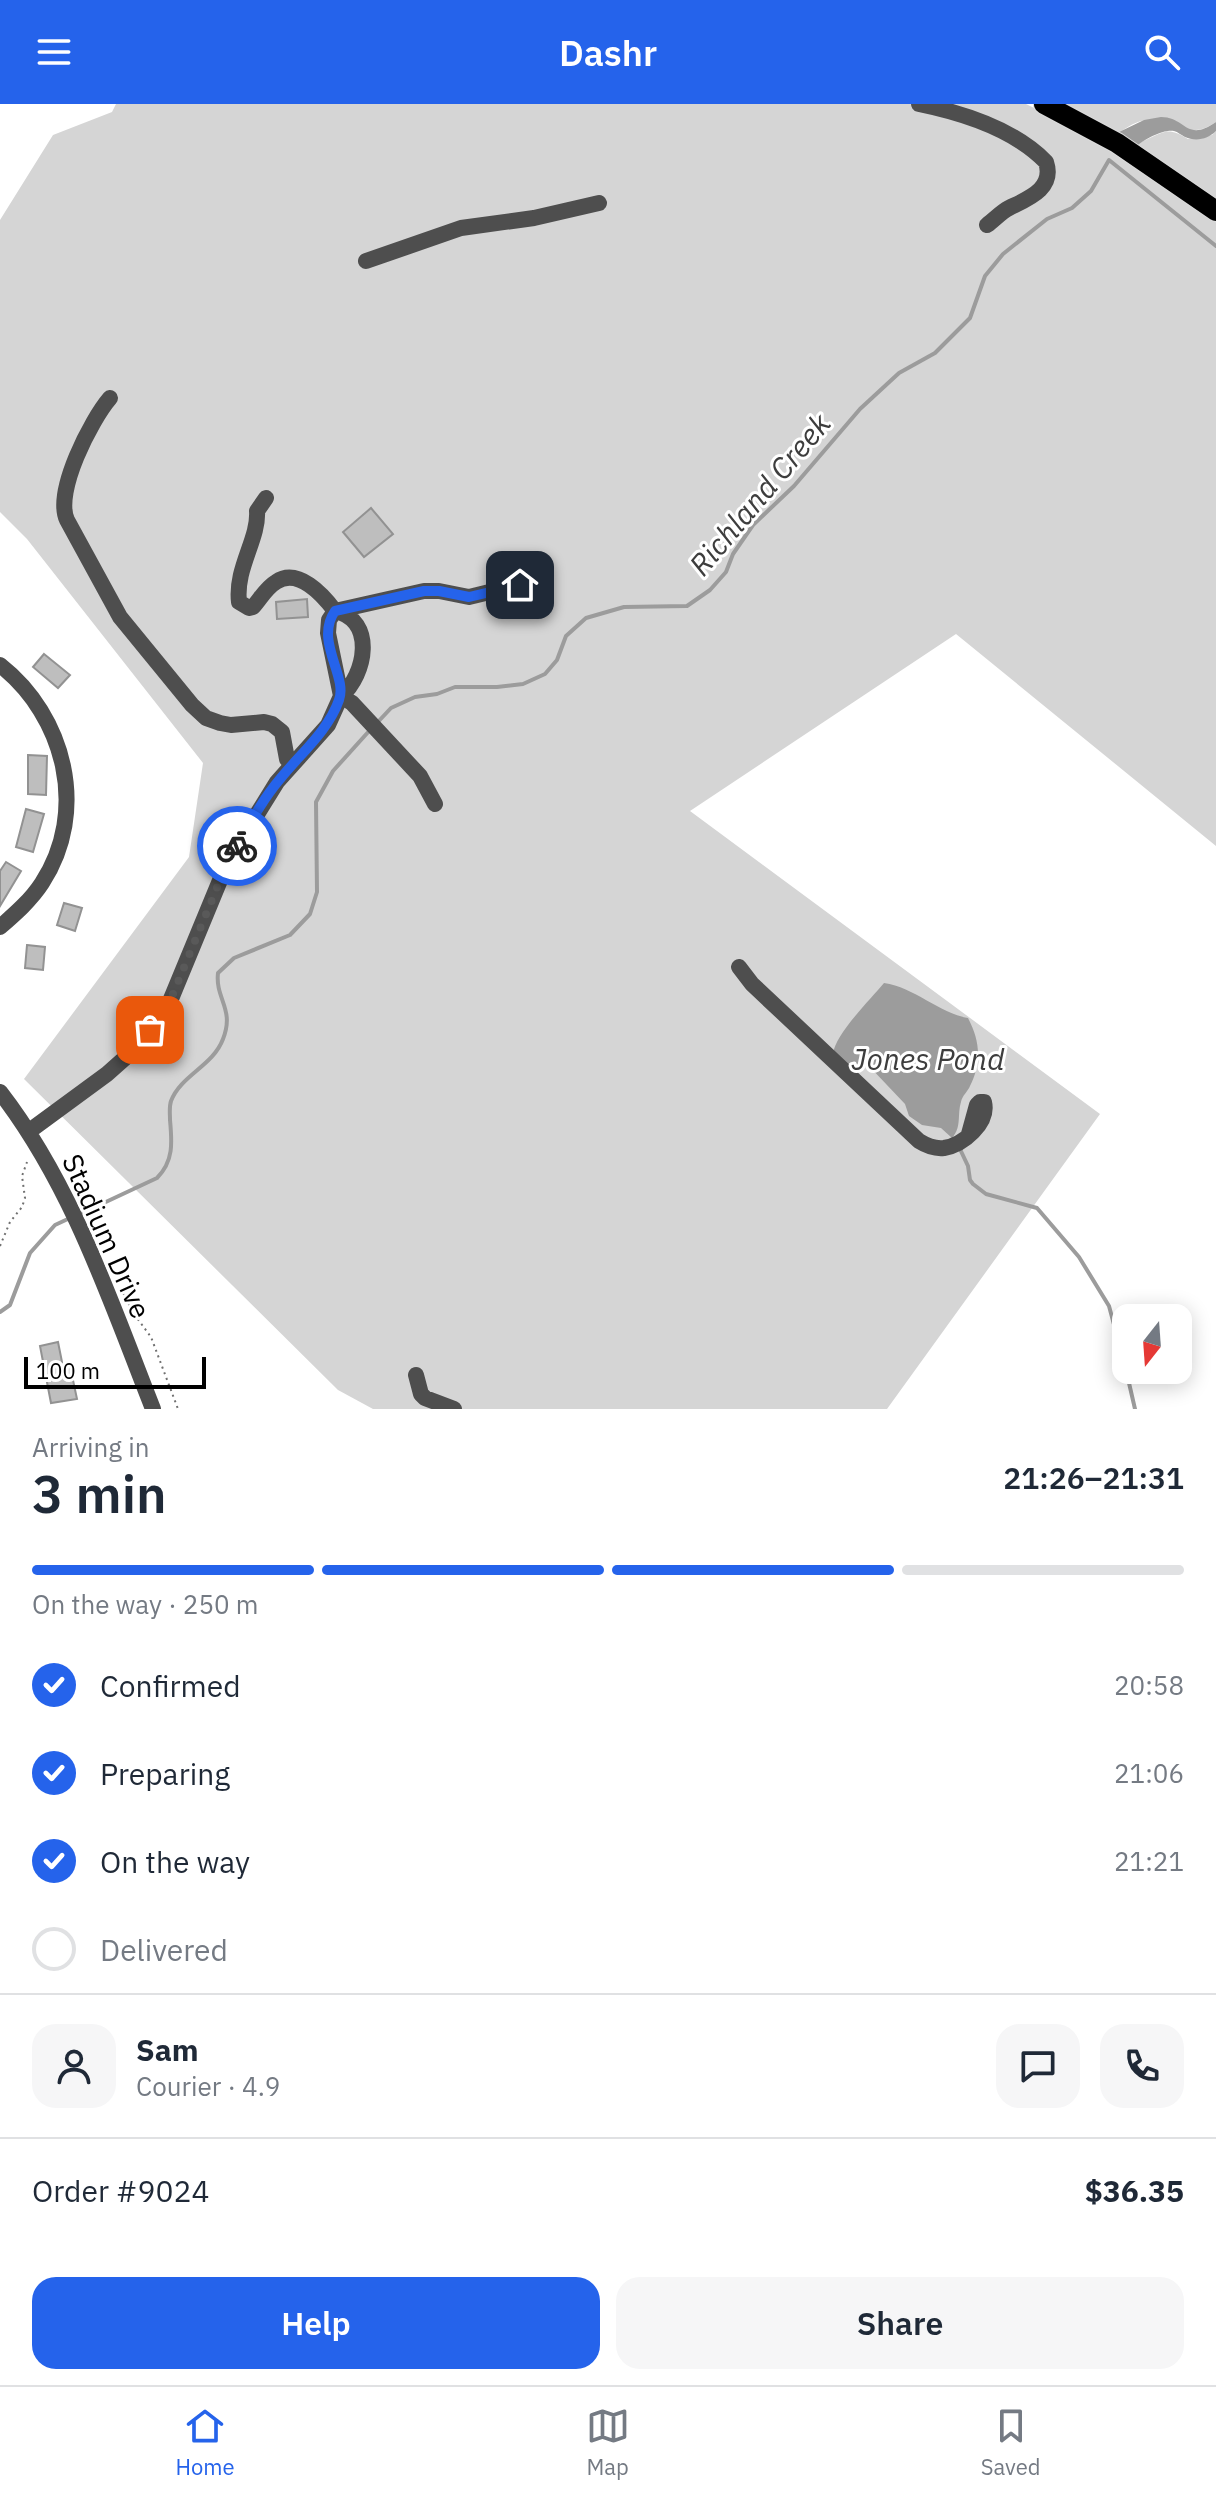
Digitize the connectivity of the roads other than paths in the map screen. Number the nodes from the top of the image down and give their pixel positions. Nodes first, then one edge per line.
1 (919, 104) edge
2 (1044, 104) edge
3 (599, 203) dead end
4 (1216, 211) edge
5 (987, 225) dead end
6 (366, 261) dead end
7 (110, 398) dead end
8 (266, 498) dead end
9 (527, 583) dead end
10 (335, 611) junction
11 (0, 665) edge
12 (341, 696) junction
13 (292, 764) junction
14 (435, 804) dead end
15 (0, 927) edge
16 (739, 967) dead end
17 (0, 1092) edge
18 (28, 1132) junction
19 (969, 1134) dead end
20 (416, 1375) dead end
21 (153, 1409) edge
22 (454, 1409) edge

1 - 5 street
2 - 4 main road
3 - 6 street
7 - 13 street
8 - 10 street
9 - 10 street
10 - 12 street
10 - 12 street
11 - 15 street
12 - 13 street
12 - 14 street
13 - 18 street
16 - 19 street
17 - 18 street, Stadium Drive
18 - 21 street, Stadium Drive
20 - 22 street

